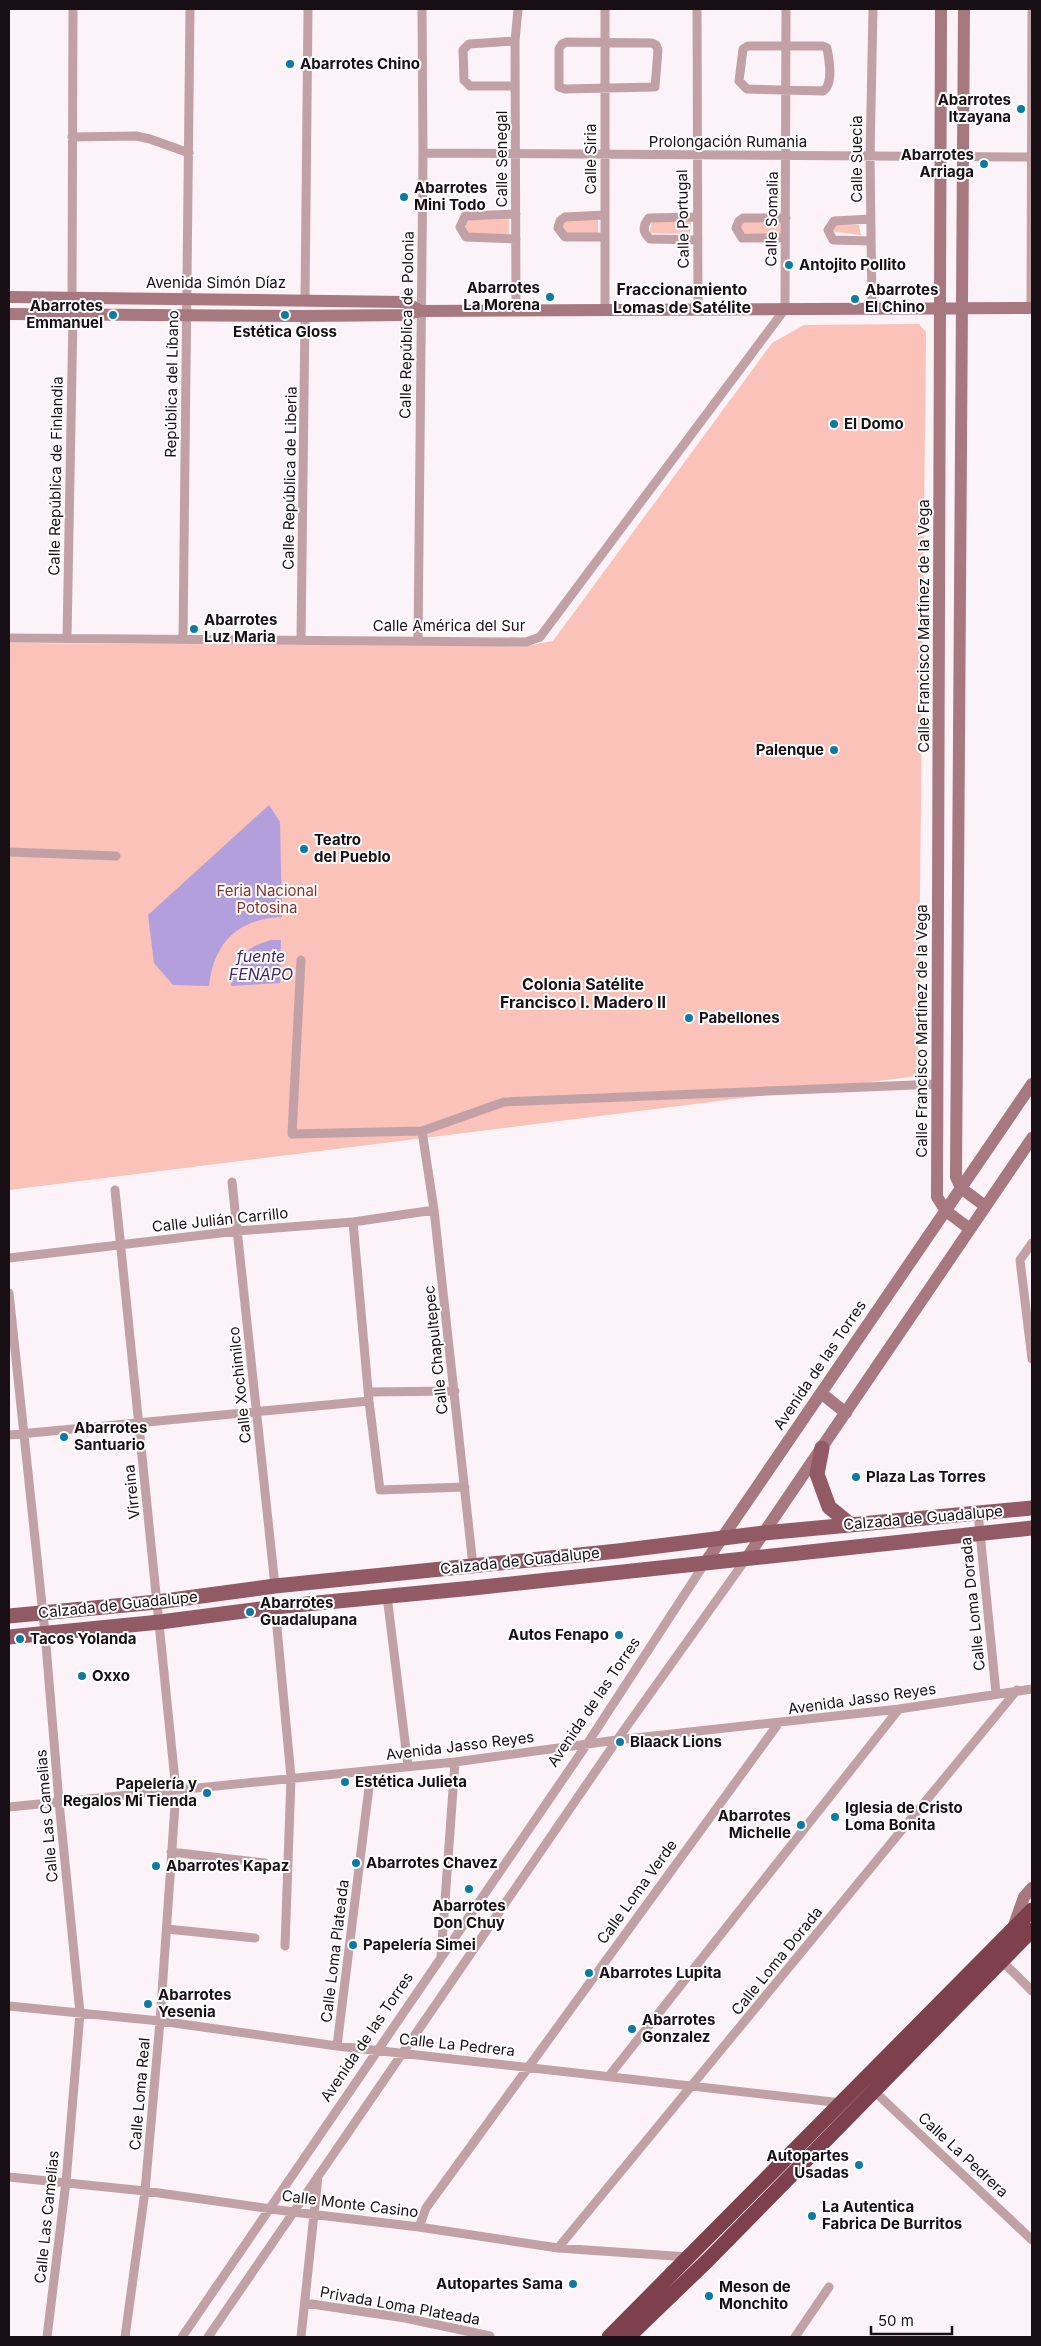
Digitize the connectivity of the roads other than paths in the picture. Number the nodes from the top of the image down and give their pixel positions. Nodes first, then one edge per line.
1 (73, 9) edge
2 (190, 9) edge
3 (308, 9) edge
4 (422, 9) edge
5 (518, 9) edge
6 (605, 9) edge
7 (697, 9) edge
8 (786, 9) edge
9 (873, 9) edge
10 (941, 9) edge
11 (964, 9) edge
12 (1032, 9) edge
13 (515, 41) junction
14 (605, 43) junction
15 (786, 45) junction
16 (515, 86) junction
17 (605, 88) junction
18 (787, 92) junction
19 (72, 136) junction
20 (188, 153) junction
21 (423, 153) junction
22 (516, 155) junction
23 (604, 155) junction
24 (696, 155) junction
25 (787, 156) junction
26 (870, 157) junction
27 (942, 157) junction
28 (962, 157) junction
29 (1031, 157) edge
30 (516, 214) junction
31 (605, 215) junction
32 (697, 217) junction
33 (786, 218) junction
34 (871, 219) junction
35 (605, 236) junction
36 (785, 238) junction
37 (516, 239) junction
38 (698, 240) junction
39 (871, 241) junction
40 (9, 297) edge
41 (72, 298) junction
42 (305, 300) junction
43 (187, 301) junction
44 (872, 308) junction
45 (941, 308) junction
46 (960, 308) junction
47 (1032, 308) edge
48 (698, 309) junction
49 (785, 309) junction
50 (420, 310) junction
51 (516, 310) junction
52 (605, 310) junction
53 (9, 314) edge
54 (73, 315) junction
55 (187, 315) junction
56 (305, 316) junction
57 (9, 638) edge
58 (67, 638) junction
59 (184, 639) junction
60 (301, 640) junction
61 (418, 641) junction
62 (9, 852) edge
63 (116, 856) dead end
64 (300, 960) dead end
65 (938, 1084) junction
66 (956, 1084) junction
67 (1032, 1084) edge
68 (422, 1131) junction
69 (1032, 1138) edge
70 (232, 1182) dead end
71 (961, 1188) junction
72 (115, 1190) dead end
73 (986, 1206) junction
74 (434, 1210) junction
75 (946, 1211) junction
76 (353, 1222) junction
77 (970, 1229) junction
78 (237, 1231) junction
79 (1032, 1243) edge
80 (120, 1244) junction
81 (9, 1258) edge
82 (9, 1293) edge
83 (1031, 1332) edge
84 (1032, 1359) edge
85 (455, 1391) junction
86 (821, 1394) junction
87 (368, 1396) junction
88 (257, 1411) junction
89 (846, 1413) junction
90 (139, 1423) junction
91 (24, 1434) junction
92 (9, 1435) edge
93 (822, 1448) junction
94 (465, 1487) junction
95 (1032, 1508) edge
96 (978, 1513) junction
97 (851, 1525) junction
98 (1032, 1528) edge
99 (764, 1533) junction
100 (980, 1534) junction
101 (721, 1540) junction
102 (618, 1551) junction
103 (746, 1559) junction
104 (705, 1563) junction
105 (473, 1566) junction
106 (620, 1571) junction
107 (275, 1586) junction
108 (387, 1596) junction
109 (157, 1602) junction
110 (275, 1607) junction
111 (42, 1613) junction
112 (9, 1616) edge
113 (160, 1622) junction
114 (45, 1632) junction
115 (9, 1637) edge
116 (1032, 1688) edge
117 (1016, 1690) junction
118 (996, 1693) junction
119 (899, 1709) junction
120 (778, 1724) junction
121 (617, 1740) junction
122 (587, 1744) junction
123 (455, 1762) junction
124 (408, 1766) junction
125 (371, 1771) junction
126 (291, 1777) junction
127 (176, 1791) junction
128 (59, 1802) junction
129 (9, 1807) edge
130 (171, 1852) junction
131 (265, 1863) dead end
132 (1032, 1888) edge
133 (1032, 1910) edge
134 (167, 1929) junction
135 (1024, 1935) edge
136 (256, 1938) dead end
137 (285, 1946) dead end
138 (441, 1956) junction
139 (1002, 1961) junction
140 (1032, 1991) edge
141 (9, 2006) edge
142 (80, 2013) junction
143 (160, 2021) junction
144 (337, 2046) junction
145 (378, 2051) junction
146 (401, 2053) junction
147 (526, 2067) junction
148 (609, 2076) junction
149 (692, 2087) junction
150 (874, 2091) junction
151 (842, 2103) junction
152 (318, 2175) junction
153 (9, 2177) edge
154 (66, 2182) junction
155 (145, 2191) junction
156 (270, 2208) junction
157 (293, 2212) junction
158 (314, 2214) junction
159 (419, 2227) junction
160 (1032, 2240) edge
161 (558, 2248) junction
162 (688, 2258) junction
163 (829, 2287) dead end
164 (305, 2303) junction
165 (490, 2336) dead end
166 (634, 2336) edge
167 (47, 2337) edge
168 (125, 2337) edge
169 (182, 2337) edge
170 (208, 2337) edge
171 (301, 2337) edge
172 (609, 2337) edge
173 (795, 2337) edge

1 - 19 street
2 - 20 street, República del Líbano
3 - 42 street
4 - 21 street, Calle República de Polonia
5 - 13 street, Calle Senegal
6 - 14 street, Calle Siria
7 - 24 street, Calle Portugal
8 - 15 street, Calle Somalia
9 - 26 street, Calle Suecia
10 - 27 main road, Calle Francisco Martínez de la Vega
11 - 28 main road
12 - 29 street
13 - 16 street, Calle Senegal
13 - 16 street
14 - 17 street, Calle Siria
14 - 17 street
14 - 17 street
15 - 18 street, Calle Somalia
15 - 18 street
15 - 18 street
16 - 22 street, Calle Senegal
17 - 23 street, Calle Siria
18 - 25 street, Calle Somalia
19 - 20 street
19 - 41 street
20 - 43 street, República del Líbano
21 - 22 street, Prolongación Rumania
21 - 50 street, Calle República de Polonia
22 - 23 street, Prolongación Rumania
22 - 30 street, Calle Senegal
23 - 24 street, Prolongación Rumania
23 - 31 street, Calle Siria
24 - 25 street, Prolongación Rumania
24 - 32 street, Calle Portugal
25 - 26 street, Prolongación Rumania
25 - 33 street, Calle Somalia
26 - 27 street, Prolongación Rumania
26 - 34 street, Calle Suecia
27 - 28 street, Prolongación Rumania
27 - 45 main road, Calle Francisco Martínez de la Vega
28 - 29 street, Prolongación Rumania
28 - 46 main road
29 - 47 street
30 - 37 street, Calle Senegal
30 - 37 street
31 - 35 street, Calle Siria
31 - 35 street
32 - 38 street, Calle Portugal
32 - 38 street
33 - 36 street, Calle Somalia
33 - 36 street
34 - 39 street, Calle Suecia
34 - 39 street
35 - 52 street, Calle Siria
36 - 49 street, Calle Somalia
37 - 51 street, Calle Senegal
38 - 48 street, Calle Portugal
39 - 44 street, Calle Suecia
40 - 41 main road, Avenida Simón Díaz
41 - 43 main road, Avenida Simón Díaz
42 - 43 main road, Avenida Simón Díaz
42 - 50 main road, Avenida Simón Díaz
43 - 55 street, República del Líbano
44 - 45 main road, Avenida Simón Díaz
44 - 49 main road, Avenida Simón Díaz
45 - 46 main road, Avenida Simón Díaz
45 - 65 main road, Calle Francisco Martínez de la Vega
46 - 47 main road, Avenida Simón Díaz
46 - 66 main road
48 - 49 main road, Avenida Simón Díaz
48 - 52 main road, Avenida Simón Díaz
49 - 61 street, Calle América del Sur
50 - 51 main road, Avenida Simón Díaz
50 - 56 main road, Avenida Simón Díaz
50 - 61 street, Calle República de Polonia
51 - 52 main road, Avenida Simón Díaz
53 - 54 main road, Avenida Simón Díaz
54 - 55 main road, Avenida Simón Díaz
54 - 58 street, Calle República de Finlandia
55 - 56 main road, Avenida Simón Díaz
55 - 59 street, República del Líbano
56 - 60 street, Calle República de Liberia
57 - 58 street, Calle América del Sur
58 - 59 street, Calle América del Sur
59 - 60 street, Calle América del Sur
60 - 61 street, Calle América del Sur
62 - 63 street
64 - 68 street
65 - 66 main road
65 - 68 street
65 - 75 main road, Calle Francisco Martínez de la Vega
66 - 71 main road
67 - 71 main road, Avenida de las Torres
68 - 74 street, Calle Chapultepec
69 - 73 main road
70 - 78 street, Calle Xochimilco
71 - 73 main road
71 - 75 main road, Avenida de las Torres
72 - 80 street, Virreina
73 - 77 main road
74 - 76 street, Calle Julián Carrillo
74 - 85 street, Calle Chapultepec
75 - 77 main road
75 - 86 main road, Avenida de las Torres
76 - 78 street, Calle Julián Carrillo
76 - 87 street
77 - 89 main road
78 - 80 street, Calle Julián Carrillo
78 - 88 street, Calle Xochimilco
79 - 83 street
80 - 81 street, Calle Julián Carrillo
80 - 90 street, Virreina
82 - 91 street, Calle Las Camelias
83 - 84 street
85 - 87 street
85 - 94 street, Calle Chapultepec
86 - 89 main road
86 - 101 main road, Avenida de las Torres
87 - 88 street
87 - 94 street
88 - 90 street
88 - 107 street, Calle Xochimilco
89 - 93 main road
90 - 91 street
90 - 109 street, Virreina
91 - 92 street
91 - 111 street, Calle Las Camelias
93 - 97 main road
93 - 99 main road
94 - 105 street, Calle Chapultepec
95 - 96 main road, Calzada de Guadalupe
96 - 97 main road, Calzada de Guadalupe
96 - 100 street, Calle Loma Dorada
97 - 99 main road, Calzada de Guadalupe
98 - 100 main road, Calzada de Guadalupe
99 - 101 main road, Calzada de Guadalupe
99 - 103 main road
100 - 103 main road, Calzada de Guadalupe
100 - 118 street, Calle Loma Dorada
101 - 102 main road, Calzada de Guadalupe
101 - 104 main road, Avenida de las Torres
102 - 105 main road, Calzada de Guadalupe
102 - 106 main road
103 - 104 main road, Calzada de Guadalupe
103 - 121 street
104 - 106 main road, Calzada de Guadalupe
104 - 122 street, Avenida de las Torres
105 - 107 main road, Calzada de Guadalupe
106 - 108 main road, Calzada de Guadalupe
107 - 109 main road, Calzada de Guadalupe
108 - 110 main road, Calzada de Guadalupe
108 - 124 street
109 - 111 main road, Calzada de Guadalupe
109 - 113 street, Virreina
110 - 113 main road, Calzada de Guadalupe
110 - 126 street
111 - 112 main road, Calzada de Guadalupe
111 - 114 street, Calle Las Camelias
113 - 114 main road, Calzada de Guadalupe
113 - 127 street, Virreina
114 - 115 main road, Calzada de Guadalupe
114 - 128 street, Calle Las Camelias
116 - 117 street, Avenida Jasso Reyes
117 - 118 street, Avenida Jasso Reyes
117 - 149 street, Calle Loma Dorada
118 - 119 street, Avenida Jasso Reyes
119 - 120 street, Avenida Jasso Reyes
119 - 148 street
120 - 121 street, Avenida Jasso Reyes
120 - 147 street, Calle Loma Verde
121 - 122 street, Avenida Jasso Reyes
121 - 146 street
122 - 123 street, Avenida Jasso Reyes
122 - 138 street, Avenida de las Torres
123 - 124 street, Avenida Jasso Reyes
123 - 138 street
124 - 125 street, Avenida Jasso Reyes
125 - 126 street, Avenida Jasso Reyes
125 - 144 street, Calle Loma Plateada
126 - 127 street, Avenida Jasso Reyes
126 - 137 street
127 - 128 street, Avenida Jasso Reyes
127 - 130 street, Calle Loma Real
128 - 129 street, Avenida Jasso Reyes
128 - 142 street, Calle Las Camelias
130 - 131 street
130 - 134 street, Calle Loma Real
132 - 135 main road
133 - 135 highway
134 - 136 street
134 - 143 street, Calle Loma Real
135 - 139 highway
135 - 151 highway
138 - 145 street, Avenida de las Torres
139 - 140 street
139 - 150 highway
141 - 142 street, Calle La Pedrera
142 - 143 street, Calle La Pedrera
142 - 154 street, Calle Las Camelias
143 - 144 street, Calle La Pedrera
143 - 155 street, Calle Loma Real
144 - 145 street, Calle La Pedrera
145 - 146 street, Calle La Pedrera
145 - 156 street, Avenida de las Torres
146 - 147 street, Calle La Pedrera
146 - 152 street
147 - 148 street, Calle La Pedrera
147 - 159 street, Calle Loma Verde
148 - 149 street, Calle La Pedrera
149 - 151 street, Calle La Pedrera
149 - 161 street, Calle Loma Dorada
150 - 160 street, Calle La Pedrera
150 - 166 highway
151 - 162 highway
152 - 157 street
152 - 158 street
153 - 154 street, Calle Monte Casino
154 - 155 street, Calle Monte Casino
154 - 167 street, Calle Las Camelias
155 - 156 street, Calle Monte Casino
155 - 168 street, Calle Loma Real
156 - 157 street, Calle Monte Casino
156 - 169 street, Avenida de las Torres
157 - 158 street, Calle Monte Casino
157 - 170 street
158 - 159 street, Calle Monte Casino
158 - 164 street
159 - 161 street, Calle Monte Casino
161 - 162 street, Calle Monte Casino
162 - 172 highway
163 - 173 street
164 - 165 street, Privada Loma Plateada
164 - 171 street

